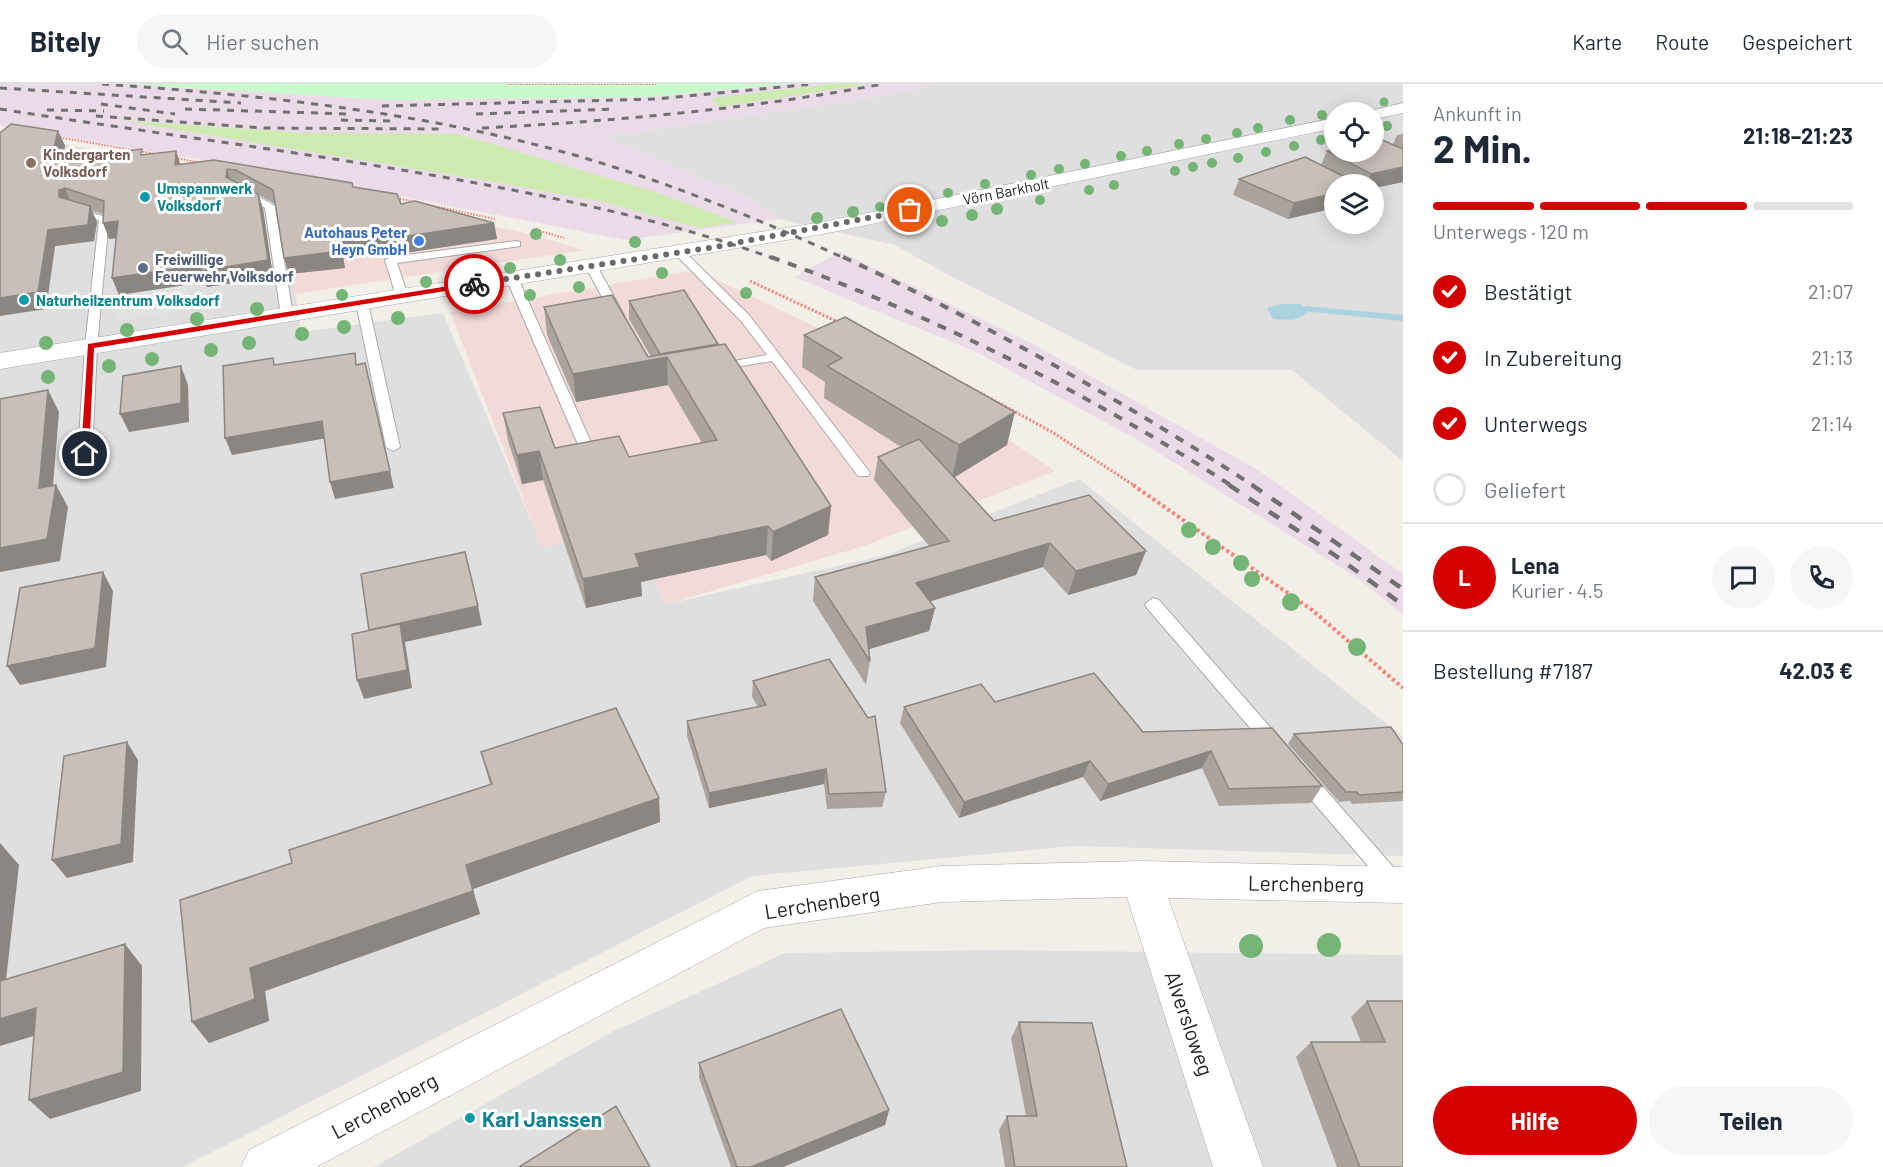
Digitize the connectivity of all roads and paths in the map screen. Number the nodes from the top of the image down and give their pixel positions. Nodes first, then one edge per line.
1 (508, 84) edge
2 (656, 84) edge
3 (1403, 108) edge
4 (1384, 112) edge
5 (1324, 128) edge
6 (55, 137) edge
7 (162, 156) edge
8 (174, 158) edge
9 (208, 163) edge
10 (236, 189) edge
11 (396, 198) edge
12 (72, 209) edge
13 (502, 221) dead end
14 (516, 244) dead end
15 (715, 247) junction
16 (679, 252) junction
17 (591, 266) junction
18 (512, 278) junction
19 (402, 296) junction
20 (362, 303) junction
21 (287, 315) junction
22 (842, 324) edge
23 (626, 328) edge
24 (91, 346) junction
25 (775, 357) junction
26 (0, 361) edge
27 (699, 372) edge
28 (965, 384) edge
29 (393, 447) dead end
30 (85, 454) dead end
31 (590, 456) edge
32 (863, 473) dead end
33 (1153, 604) dead end
34 (1403, 688) edge
35 (1141, 879) junction
36 (1400, 885) edge
37 (266, 1167) edge
38 (1238, 1167) edge

1 - 2 path
3 - 4 street
5 - 15 street, Vörn Barkholt
6 - 7 path
8 - 9 path
10 - 21 lane
11 - 13 path
12 - 24 lane
14 - 19 lane
15 - 16 street, Vörn Barkholt
15 - 22 path
16 - 17 street, Vörn Barkholt
16 - 25 lane
17 - 18 street, Vörn Barkholt
17 - 23 lane
18 - 19 street, Vörn Barkholt
18 - 31 lane
19 - 20 street, Vörn Barkholt
20 - 21 street, Vörn Barkholt
20 - 29 lane
21 - 24 street, Vörn Barkholt
24 - 26 street, Vörn Barkholt
24 - 30 lane
25 - 27 lane
25 - 32 lane
28 - 34 path
33 - 36 lane
35 - 36 street, Lerchenberg
35 - 37 street, Lerchenberg
35 - 38 street, Alversloweg

